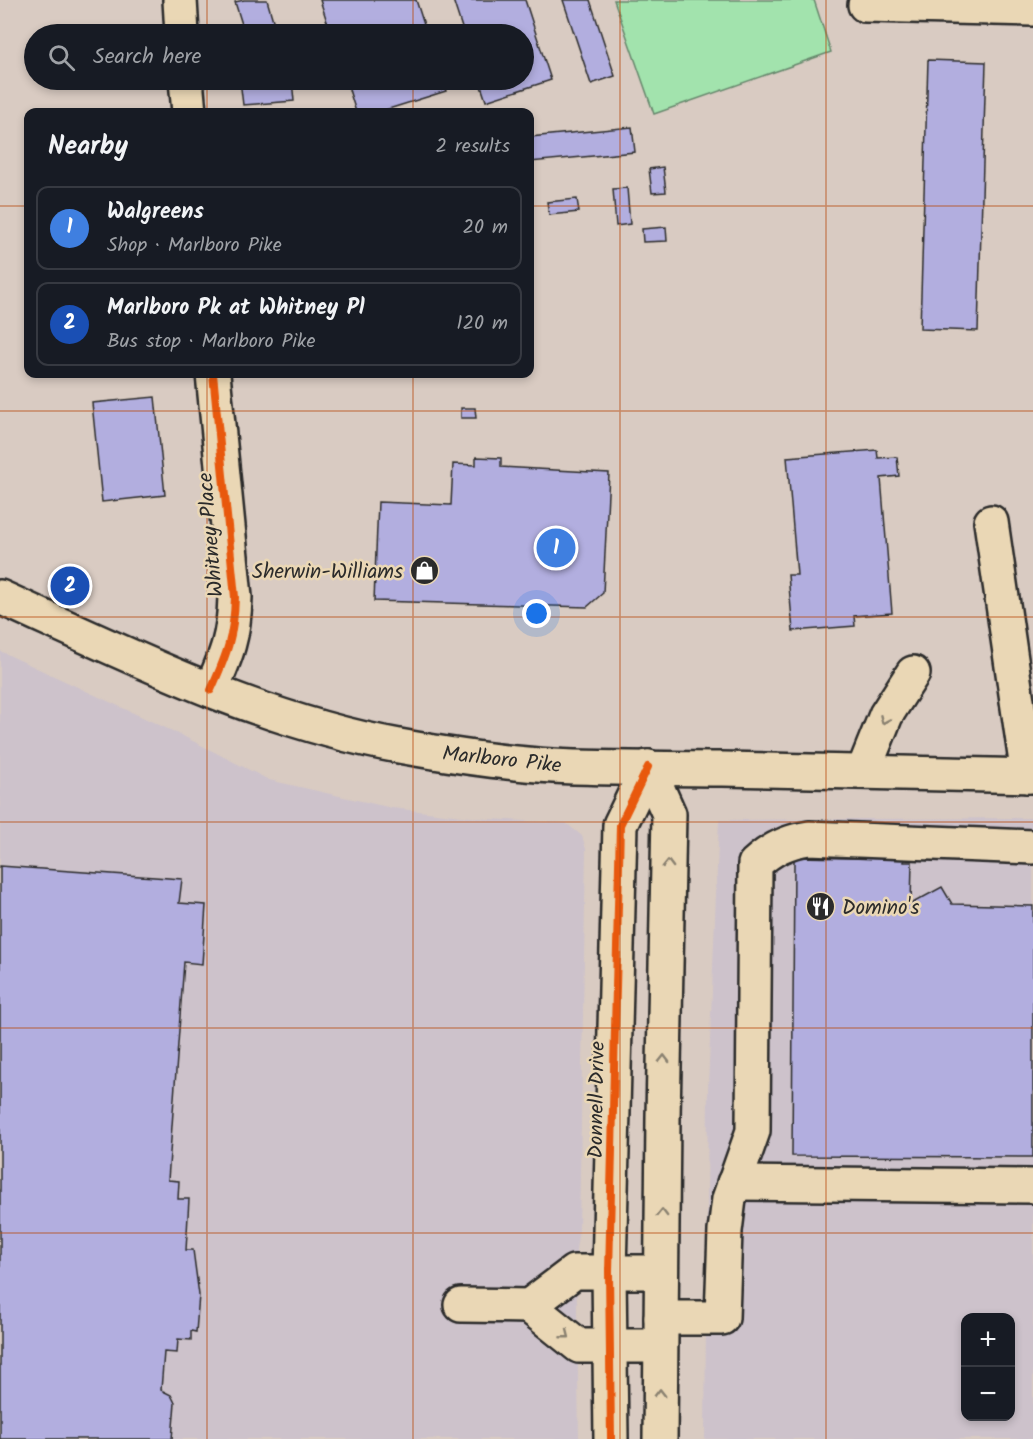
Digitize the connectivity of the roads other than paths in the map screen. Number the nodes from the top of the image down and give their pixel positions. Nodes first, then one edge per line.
1 (180, 0) edge
2 (865, 4) dead end
3 (1033, 9) edge
4 (182, 24) edge
5 (187, 90) edge
6 (189, 108) edge
7 (213, 378) edge
8 (991, 522) dead end
9 (0, 597) edge
10 (913, 673) dead end
11 (212, 690) junction
12 (648, 768) junction
13 (863, 772) junction
14 (1030, 776) edge
15 (1033, 847) edge
16 (734, 1183) junction
17 (1033, 1186) edge
18 (609, 1272) junction
19 (661, 1272) junction
20 (461, 1305) dead end
21 (529, 1306) junction
22 (660, 1332) junction
23 (609, 1346) junction
24 (611, 1439) edge
25 (660, 1439) edge

1 - 4 street
2 - 3 street
5 - 6 street
7 - 11 street, Whitney Place
8 - 14 street
9 - 11 street, Marlboro Pike
10 -> 13 street
11 - 12 street, Marlboro Pike
12 - 13 street, Marlboro Pike
12 - 18 street, Donnell Drive
19 -> 12 street
13 - 14 street, Marlboro Pike
15 - 16 street
16 - 17 street
16 - 22 street
18 - 19 street
18 - 21 street
18 - 23 street, Donnell Drive
19 - 22 street
20 - 21 street
21 -> 23 street
22 - 23 street
25 -> 22 street
23 - 24 street, Donnell Drive

